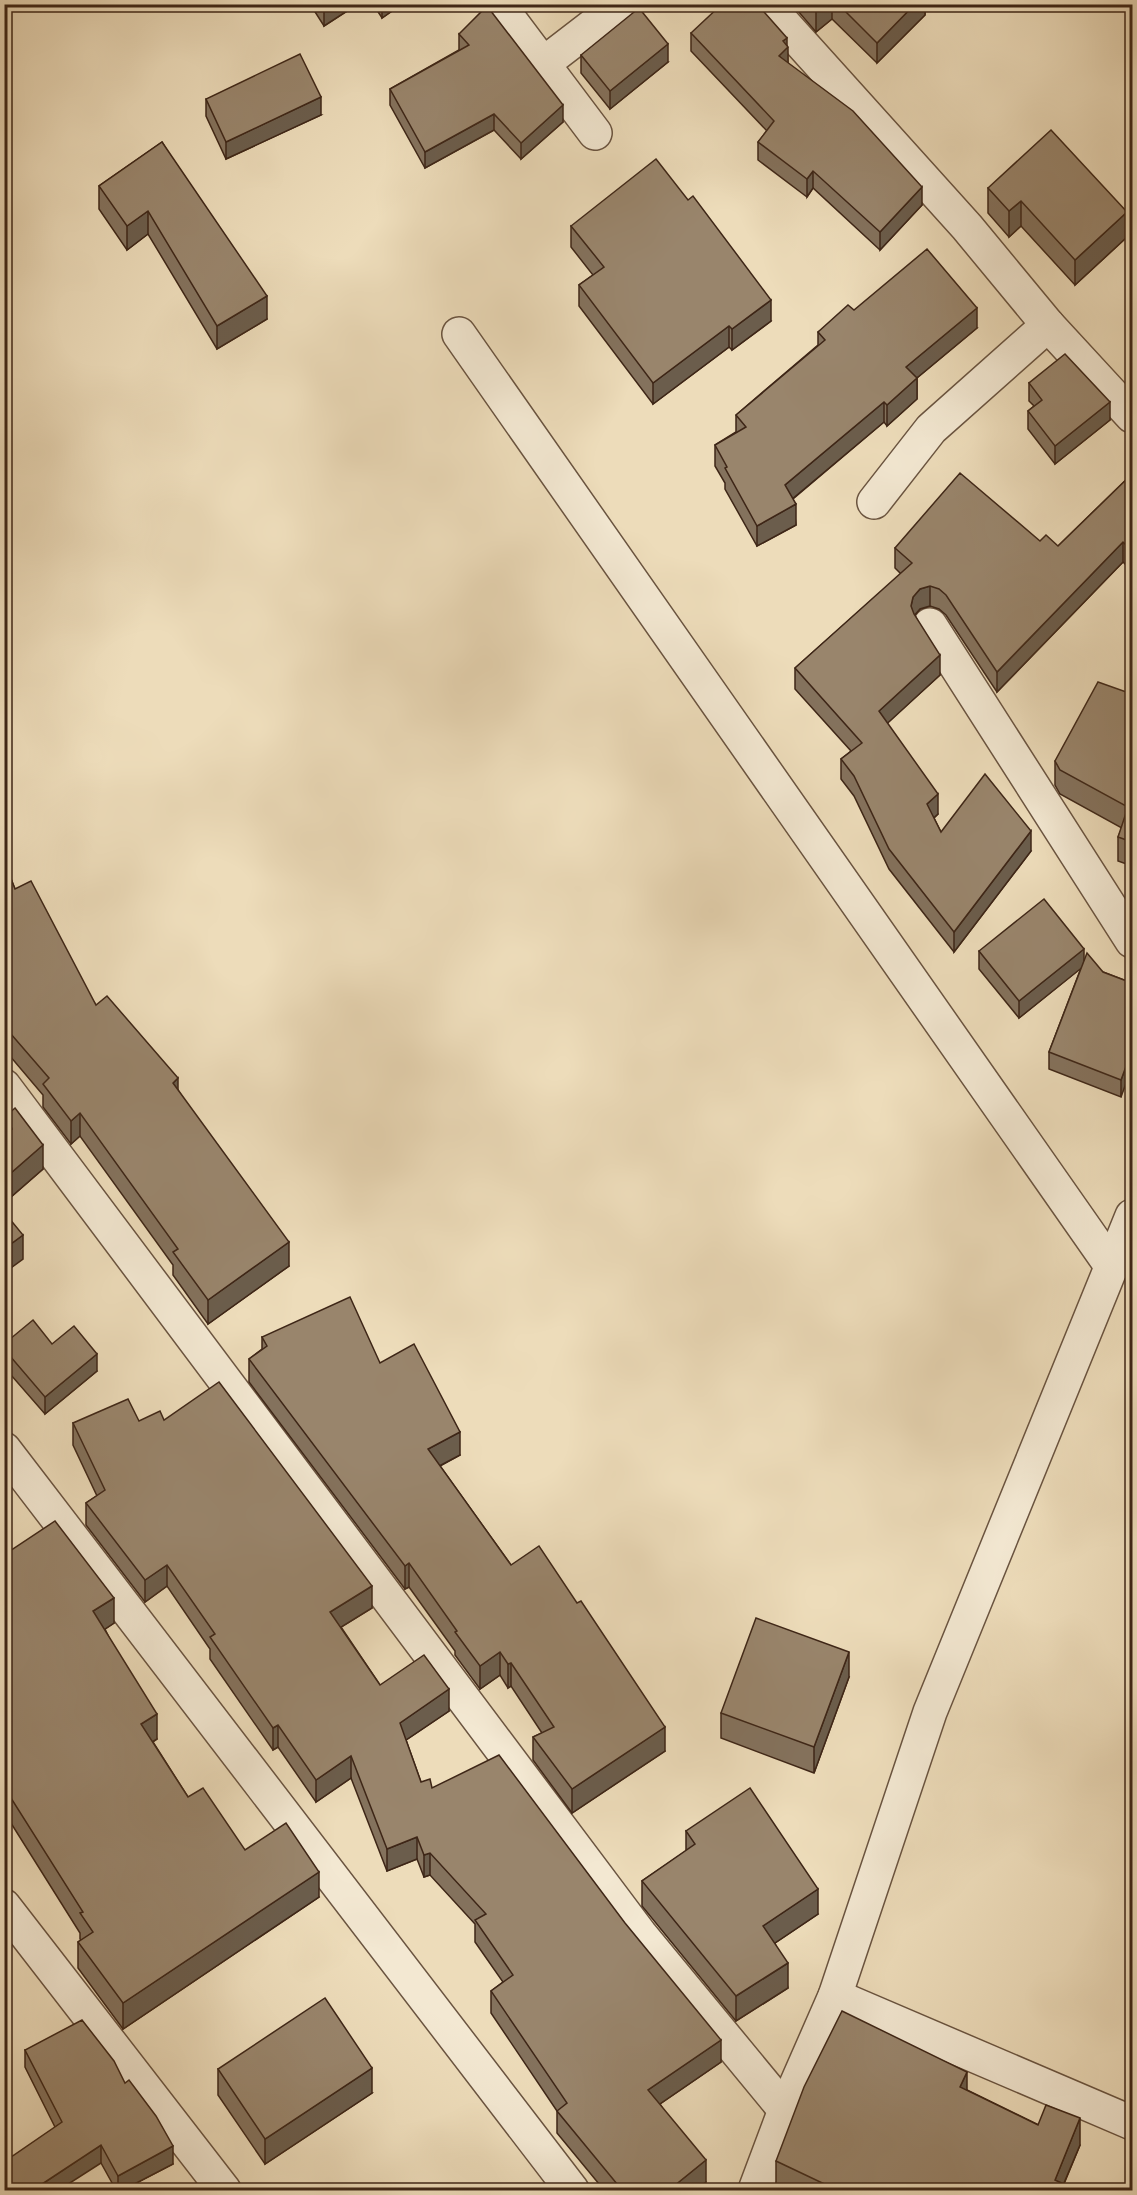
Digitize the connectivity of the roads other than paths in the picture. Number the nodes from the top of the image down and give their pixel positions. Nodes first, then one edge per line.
1 (498, 4) edge
2 (621, 4) edge
3 (766, 4) edge
4 (543, 64) junction
5 (595, 134) dead end
6 (1048, 325) junction
7 (459, 334) dead end
8 (1132, 416) edge
9 (874, 502) dead end
10 (930, 625) dead end
11 (1132, 941) edge
12 (4, 1086) edge
13 (1132, 1215) edge
14 (1112, 1267) junction
15 (4, 1449) edge
16 (4, 1906) edge
17 (836, 1996) junction
18 (785, 2110) junction
19 (1132, 2123) edge
20 (224, 2190) edge
21 (572, 2190) edge
22 (755, 2190) edge

1 - 4 street
2 - 4 street
3 - 6 street
4 - 5 street
6 - 8 street
6 - 9 street
7 - 14 street
10 - 11 street
12 - 18 street
13 - 14 street
14 - 17 street
15 - 21 street
16 - 20 street
17 - 18 street
17 - 19 street
18 - 22 street

